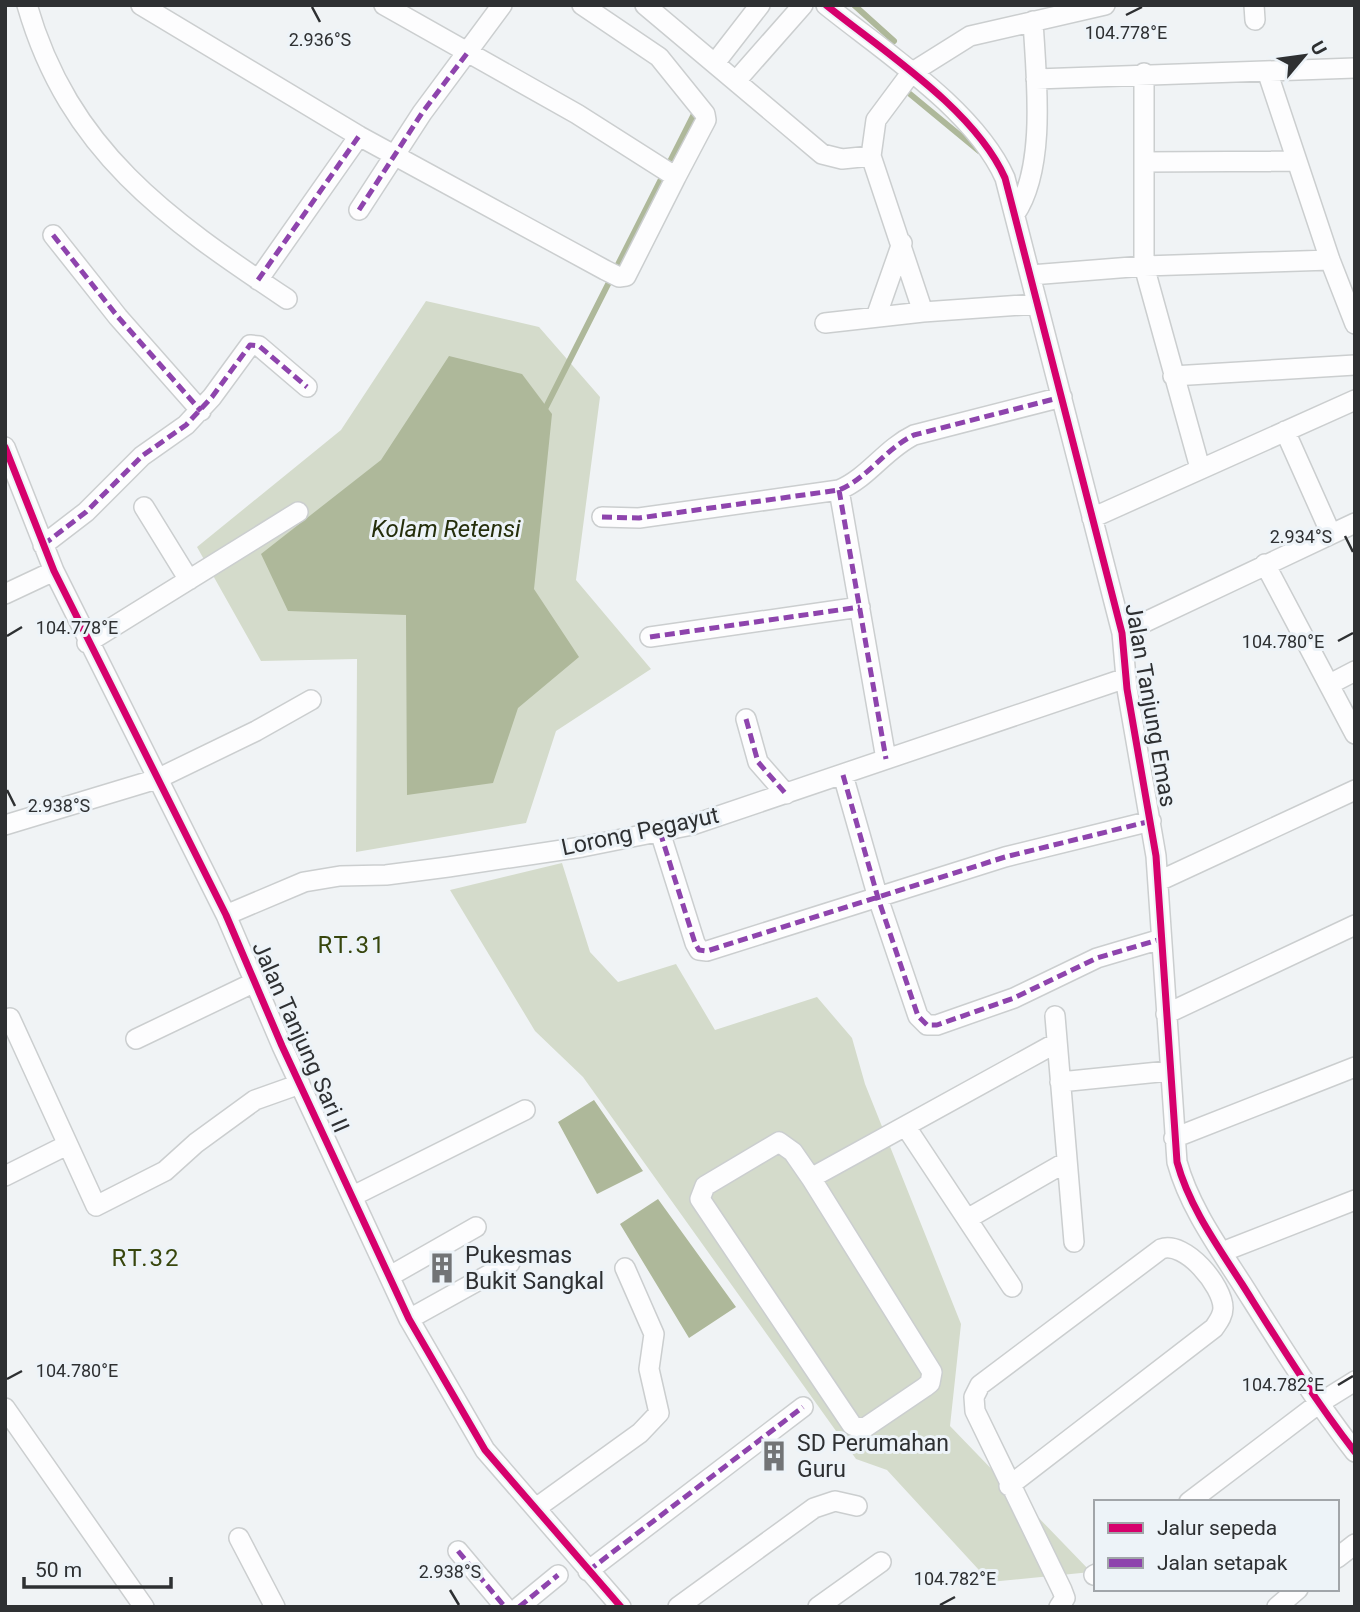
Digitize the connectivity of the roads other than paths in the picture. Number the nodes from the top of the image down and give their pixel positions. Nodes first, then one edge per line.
1 (27, 5) edge
2 (141, 5) edge
3 (384, 5) edge
4 (502, 5) edge
5 (582, 5) edge
6 (645, 5) edge
7 (760, 5) edge
8 (803, 5) edge
9 (826, 5) edge
10 (1105, 5) edge
11 (1033, 21) junction
12 (468, 52) junction
13 (1355, 68) edge
14 (1267, 71) junction
15 (726, 73) junction
16 (912, 73) junction
17 (1144, 73) junction
18 (1036, 79) junction
19 (359, 136) junction
20 (395, 156) junction
21 (871, 156) junction
22 (1295, 161) junction
23 (1144, 162) junction
24 (668, 172) junction
25 (359, 210) dead end
26 (1015, 214) junction
27 (53, 235) dead end
28 (902, 243) junction
29 (1330, 261) junction
30 (1144, 266) junction
31 (1031, 275) junction
32 (258, 280) junction
33 (287, 299) dead end
34 (1037, 304) junction
35 (923, 312) junction
36 (876, 317) junction
37 (825, 323) dead end
38 (1355, 324) edge
39 (1355, 365) edge
40 (1173, 376) junction
41 (307, 387) dead end
42 (1062, 397) junction
43 (1355, 400) edge
44 (201, 411) junction
45 (1285, 431) junction
46 (5, 447) edge
47 (1200, 468) junction
48 (839, 490) junction
49 (144, 507) dead end
50 (298, 512) dead end
51 (602, 517) dead end
52 (1092, 518) junction
53 (1355, 523) edge
54 (1331, 534) junction
55 (43, 545) junction
56 (1265, 564) junction
57 (54, 572) junction
58 (189, 580) junction
59 (5, 594) edge
60 (860, 607) junction
61 (1122, 633) junction
62 (650, 637) dead end
63 (87, 643) junction
64 (1355, 671) edge
65 (1126, 678) junction
66 (1330, 684) junction
67 (311, 700) dead end
68 (746, 719) dead end
69 (1355, 734) edge
70 (886, 759) junction
71 (843, 775) junction
72 (157, 779) junction
73 (1355, 790) edge
74 (786, 794) junction
75 (1151, 821) junction
76 (5, 825) edge
77 (660, 832) junction
78 (1159, 881) junction
79 (878, 898) junction
80 (226, 915) junction
81 (1355, 925) edge
82 (1161, 939) junction
83 (255, 982) junction
84 (1166, 1014) junction
85 (1055, 1016) dead end
86 (10, 1018) dead end
87 (136, 1039) dead end
88 (1056, 1043) junction
89 (1355, 1067) edge
90 (1169, 1071) junction
91 (1059, 1082) junction
92 (300, 1084) junction
93 (525, 1110) dead end
94 (906, 1127) junction
95 (1174, 1138) junction
96 (67, 1144) junction
97 (1066, 1162) junction
98 (5, 1176) edge
99 (811, 1178) junction
100 (353, 1196) junction
101 (1355, 1200) edge
102 (967, 1219) junction
103 (476, 1227) dead end
104 (1074, 1242) dead end
105 (1222, 1252) junction
106 (510, 1263) dead end
107 (625, 1268) dead end
108 (390, 1276) junction
109 (1012, 1287) dead end
110 (410, 1319) junction
111 (1355, 1381) edge
112 (1318, 1404) junction
113 (803, 1407) dead end
114 (5, 1408) edge
115 (1355, 1452) edge
116 (1009, 1486) junction
117 (1192, 1500) edge
118 (857, 1506) dead end
119 (536, 1508) junction
120 (239, 1538) dead end
121 (1355, 1544) edge
122 (458, 1551) dead end
123 (1339, 1556) edge
124 (881, 1562) dead end
125 (589, 1571) junction
126 (558, 1576) dead end
127 (1296, 1591) edge
128 (144, 1607) edge
129 (275, 1607) edge
130 (505, 1607) edge
131 (519, 1607) edge
132 (621, 1607) edge
133 (678, 1607) edge
134 (818, 1607) edge
135 (1059, 1607) edge
136 (1277, 1607) edge

1 - 32 street
2 - 19 street
3 - 12 street
4 - 12 street
5 - 24 street
6 - 15 street
7 - 15 street
8 - 15 street
9 - 16 street, Jalan Tanjung Emas
10 - 11 street
11 - 16 street
11 - 18 street
12 - 20 street
12 - 24 street
13 - 14 street
14 - 17 street
14 - 22 street
15 - 21 street
16 - 21 street
16 - 26 street, Jalan Tanjung Emas
17 - 18 street
17 - 23 street
18 - 26 street
19 - 20 street
19 - 32 street
20 - 24 street
20 - 25 street
21 - 28 street
22 - 23 street
22 - 29 street
23 - 30 street
26 - 31 street, Jalan Tanjung Emas
27 - 44 street
28 - 35 street
28 - 36 street
29 - 30 street
29 - 38 street
30 - 31 street
30 - 40 street
31 - 34 street, Jalan Tanjung Emas
32 - 33 street
34 - 35 street
34 - 42 street, Jalan Tanjung Emas
35 - 36 street
36 - 37 street
39 - 40 street
40 - 47 street
41 - 44 street
42 - 48 street
42 - 52 street, Jalan Tanjung Emas
43 - 45 street
44 - 55 street
45 - 47 street
45 - 54 street
46 - 55 street, Jalan Tanjung Sari II
47 - 52 street
48 - 51 street
48 - 60 street
49 - 58 street
50 - 58 street
52 - 61 street, Jalan Tanjung Emas
53 - 54 street
54 - 56 street
55 - 57 street, Jalan Tanjung Sari II
56 - 61 street
56 - 66 street
57 - 59 street
57 - 63 street, Jalan Tanjung Sari II
58 - 63 street
60 - 62 street
60 - 70 street
61 - 65 street, Jalan Tanjung Emas
63 - 72 street, Jalan Tanjung Sari II
64 - 66 street
65 - 70 street, Lorong Pegayut
65 - 75 street, Jalan Tanjung Emas
66 - 69 street
67 - 72 street
68 - 74 street
70 - 71 street, Lorong Pegayut
71 - 74 street, Lorong Pegayut
71 - 79 street
72 - 76 street
72 - 80 street, Jalan Tanjung Sari II
73 - 78 street
74 - 77 street, Lorong Pegayut
75 - 78 street, Jalan Tanjung Emas
75 - 79 street
77 - 79 street
77 - 80 street, Lorong Pegayut
78 - 82 street, Jalan Tanjung Emas
79 - 82 street
80 - 83 street, Jalan Tanjung Sari II
81 - 84 street
82 - 84 street, Jalan Tanjung Emas
83 - 87 street
83 - 92 street, Jalan Tanjung Sari II
84 - 90 street, Jalan Tanjung Emas
85 - 88 street
86 - 96 street
88 - 91 street
88 - 94 street
89 - 95 street
90 - 91 street
90 - 95 street, Jalan Tanjung Emas
91 - 97 street
92 - 96 street
92 - 100 street, Jalan Tanjung Sari II
93 - 100 street
94 - 99 street
94 - 102 street
95 - 105 street, Jalan Tanjung Emas
96 - 98 street
97 - 102 street
97 - 104 street
99 - 99 street
100 - 108 street, Jalan Tanjung Sari II
101 - 105 street
102 - 109 street
103 - 108 street
105 - 112 street, Jalan Tanjung Emas
106 - 110 street
107 - 119 street
108 - 110 street, Jalan Tanjung Sari II
110 - 119 street, Jalan Tanjung Sari II
111 - 112 street
112 - 115 street, Jalan Tanjung Emas
112 - 117 street
113 - 125 street
114 - 128 street
116 - 116 street
116 - 135 street
118 - 133 street
119 - 125 street, Jalan Tanjung Sari II
120 - 129 street
121 - 123 street
122 - 130 street
124 - 134 street
125 - 132 street, Jalan Tanjung Sari II
126 - 131 street
127 - 136 street

